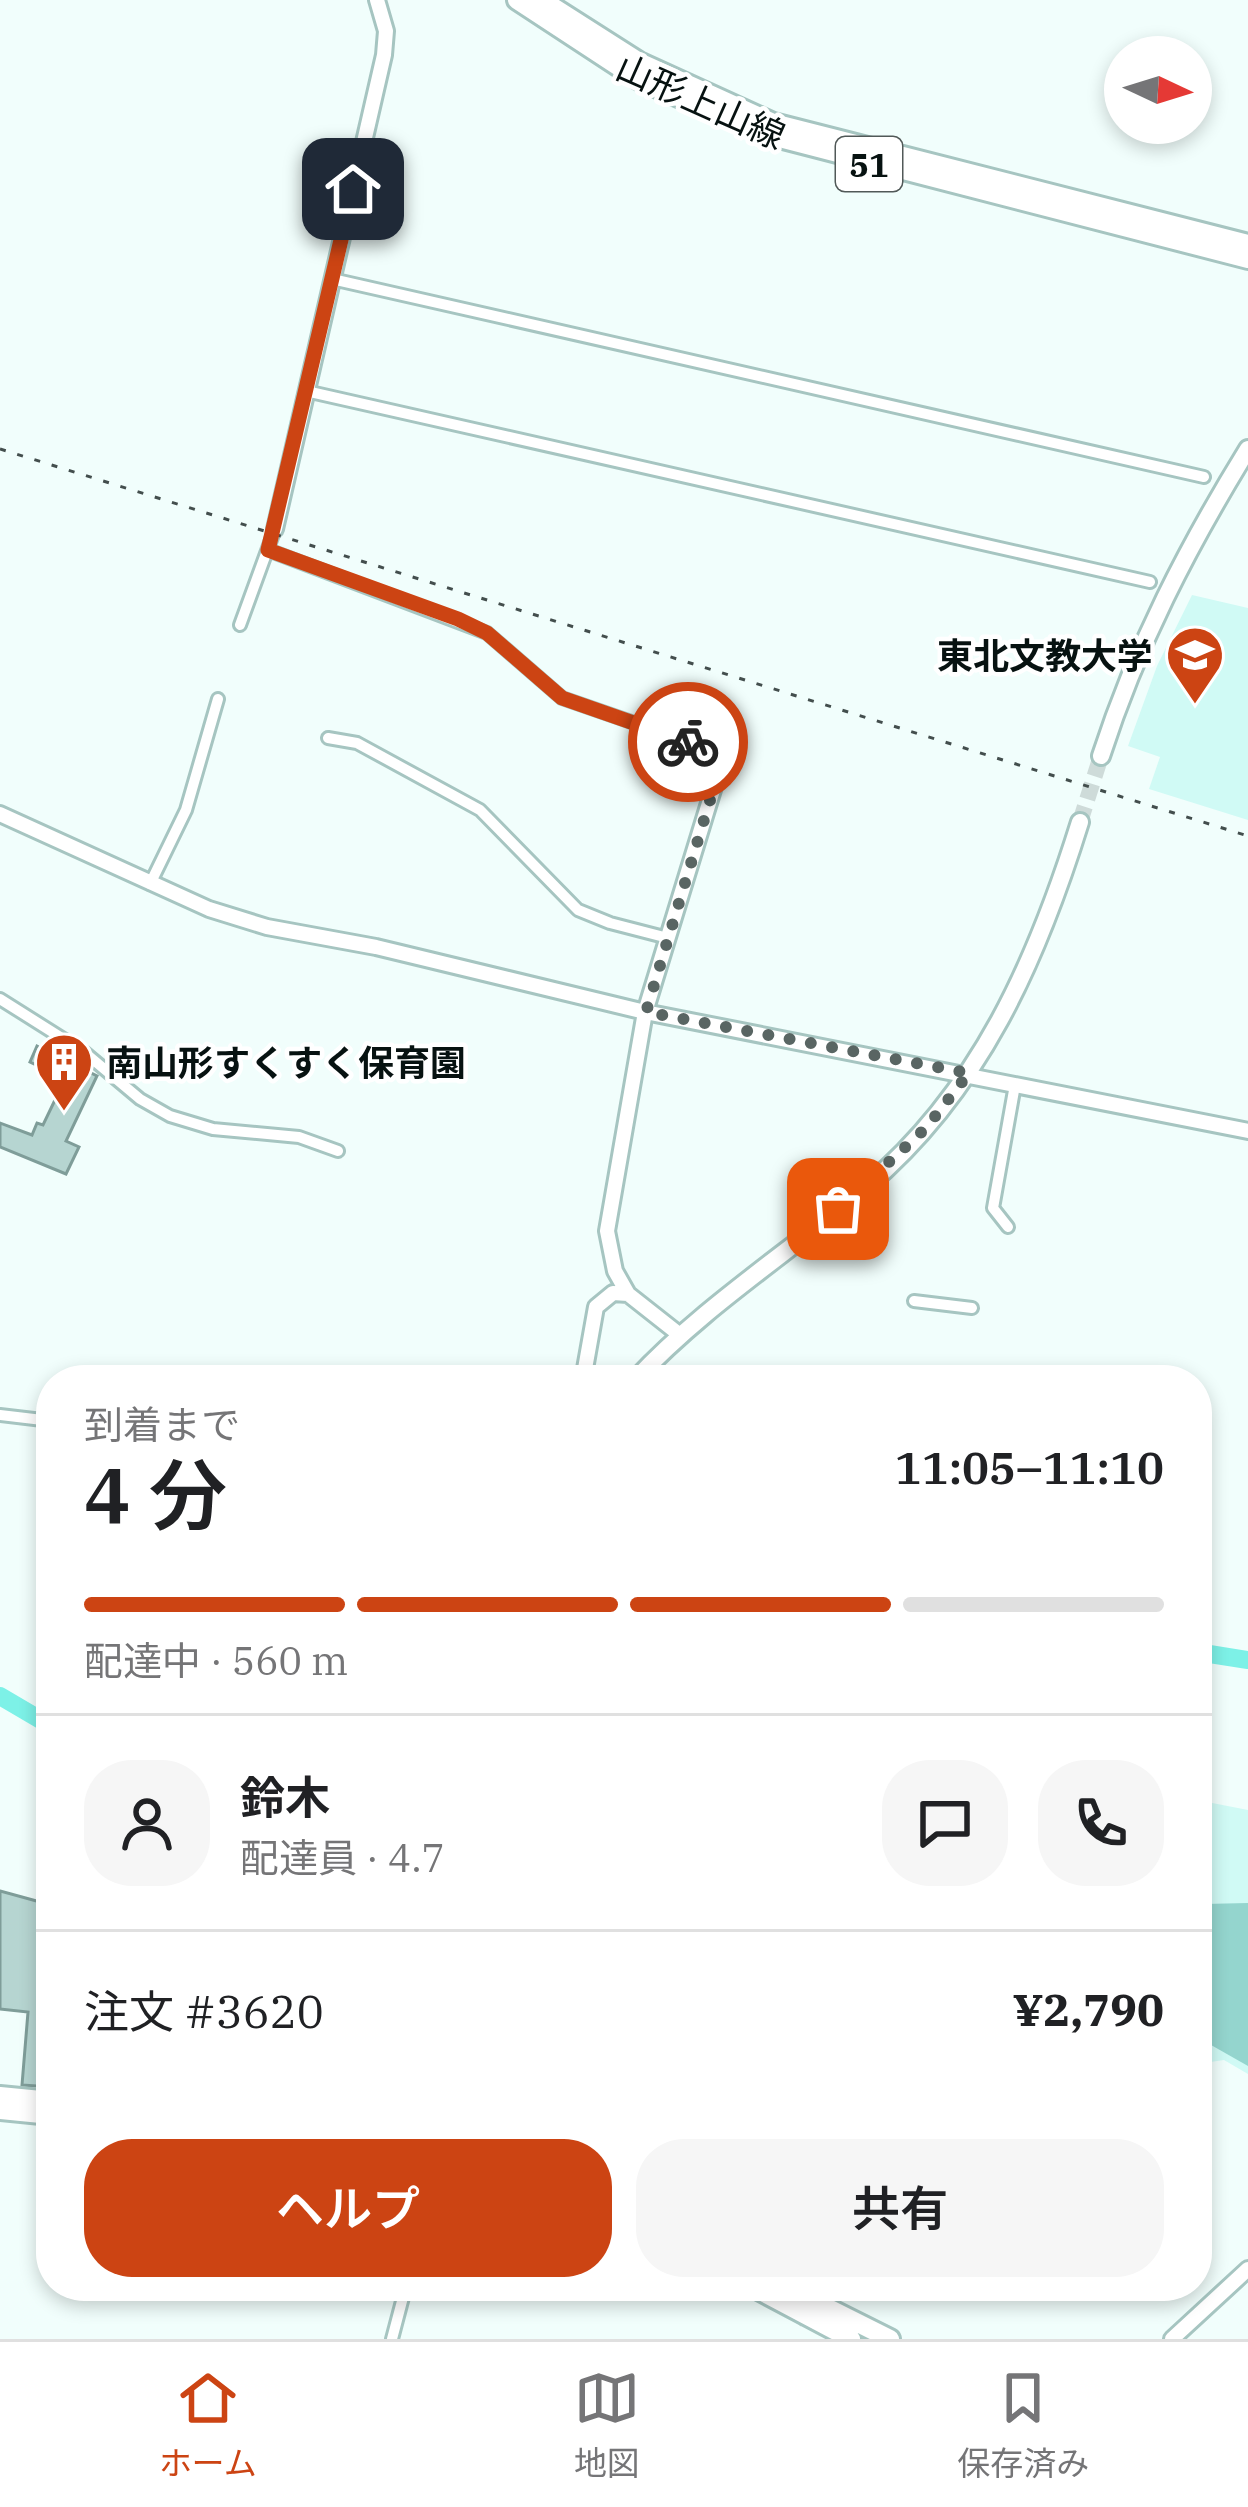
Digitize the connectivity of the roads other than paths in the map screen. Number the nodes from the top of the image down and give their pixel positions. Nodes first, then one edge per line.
1 (377, 0) edge
2 (517, 0) edge
3 (542, 0) edge
4 (1248, 244) edge
5 (1248, 259) edge
6 (332, 278) junction
7 (306, 391) junction
8 (1248, 449) edge
9 (1204, 477) dead end
10 (275, 529) joint
11 (268, 550) junction
12 (1150, 582) dead end
13 (240, 625) dead end
14 (218, 699) dead end
15 (328, 738) dead end
16 (724, 754) joint
17 (1101, 756) tunnel mouth
18 (0, 814) edge
19 (1080, 822) tunnel mouth
20 (150, 884) junction
21 (668, 938) junction
22 (0, 999) edge
23 (646, 1012) junction
24 (969, 1073) junction
25 (1015, 1085) junction
26 (1248, 1131) edge
27 (338, 1151) dead end
28 (1008, 1227) dead end
29 (628, 1294) junction
30 (914, 1301) dead end
31 (972, 1308) dead end
32 (680, 1335) junction
33 (586, 1365) edge
34 (650, 1365) edge
35 (0, 1415) edge
36 (36, 1419) edge
37 (0, 2096) edge
38 (36, 2100) edge
39 (0, 2110) edge
40 (36, 2114) edge
41 (1248, 2269) edge
42 (402, 2301) edge
43 (779, 2301) edge
44 (814, 2301) edge
45 (392, 2339) edge
46 (851, 2339) edge
47 (890, 2339) edge
48 (1172, 2339) edge

1 - 6 street
2 - 5 main road, 山形上山線 / 51
3 - 4 main road, 山形上山線 / 51
6 - 7 street
6 - 9 street
7 - 10 street
7 - 12 street
8 - 17 main road
10 - 11 street
11 - 13 street
11 - 16 street
14 - 20 street
15 - 21 street
16 - 21 street
18 - 20 street
19 - 24 main road
20 - 23 street
21 - 23 street
22 - 27 street
23 - 24 street
23 - 29 street
24 - 25 street
24 - 32 main road
25 - 26 street
25 - 28 street
29 - 32 street
29 - 33 street
30 - 31 street
32 - 34 main road
35 - 36 street
37 - 38 main road
39 - 40 main road
41 - 48 street
42 - 45 street
43 - 46 main road
44 - 47 main road

